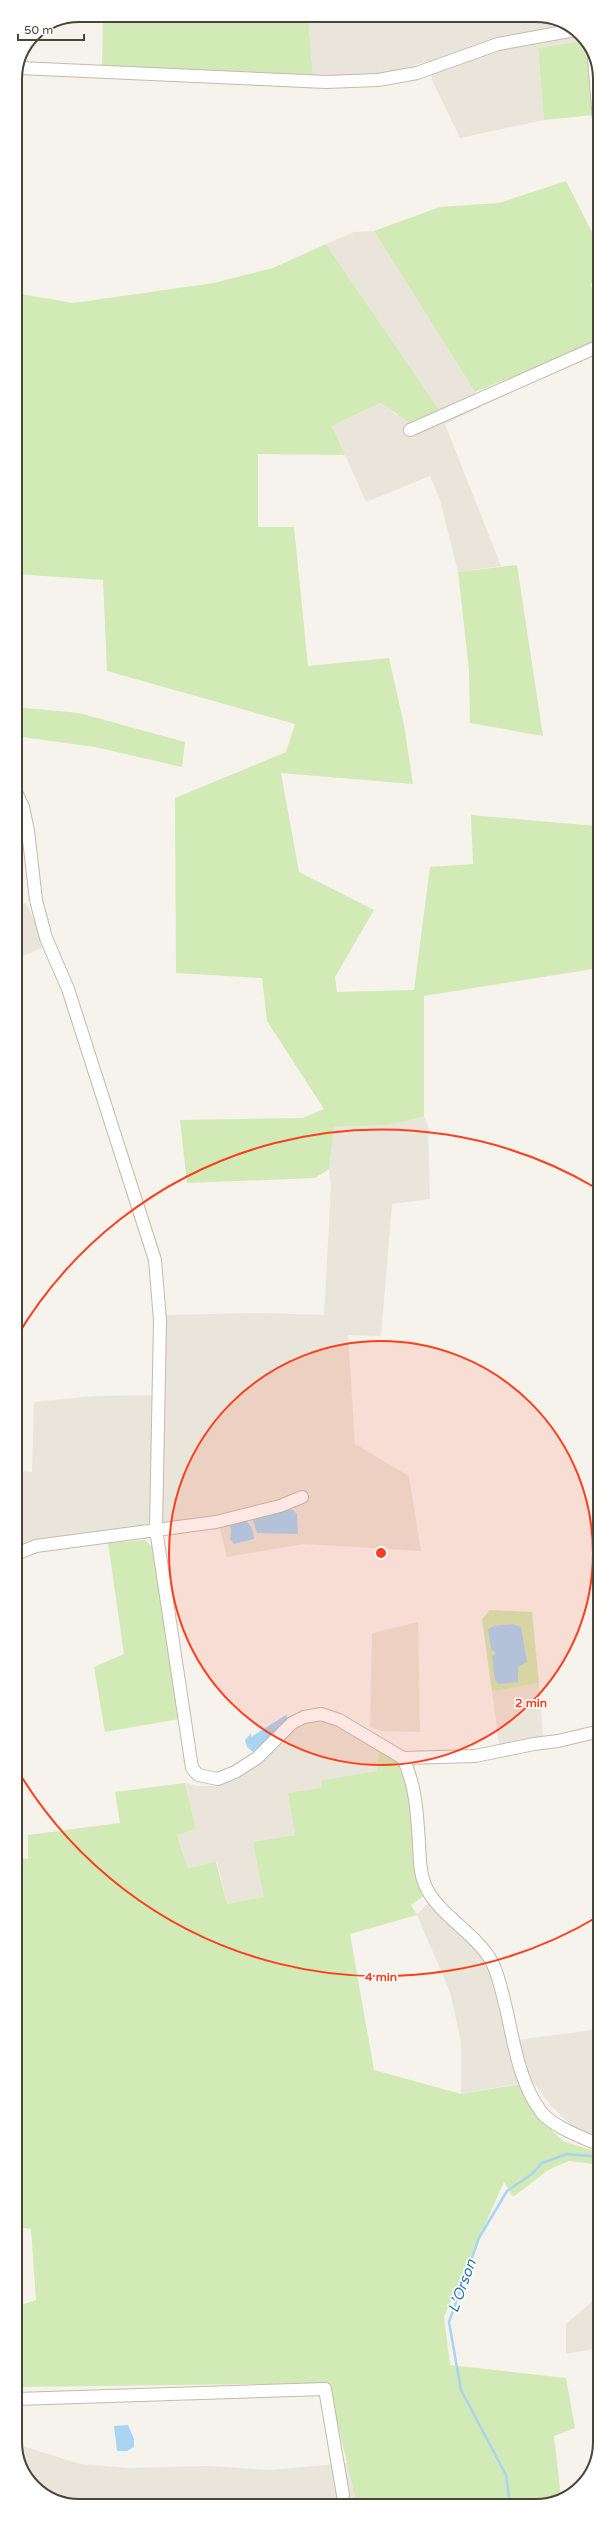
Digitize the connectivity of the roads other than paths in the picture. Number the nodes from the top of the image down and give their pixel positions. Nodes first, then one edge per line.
1 (567, 31) edge
2 (23, 68) edge
3 (593, 349) edge
4 (410, 430) dead end
5 (22, 805) edge
6 (302, 1497) dead end
7 (156, 1529) junction
8 (22, 1552) edge
9 (593, 1732) edge
10 (403, 1758) junction
11 (593, 2142) edge
12 (22, 2399) edge
13 (343, 2495) dead end

1 - 2 street
3 - 4 street
5 - 7 street
6 - 7 street
7 - 8 street
7 - 10 street
9 - 10 street
10 - 11 street
12 - 13 street

